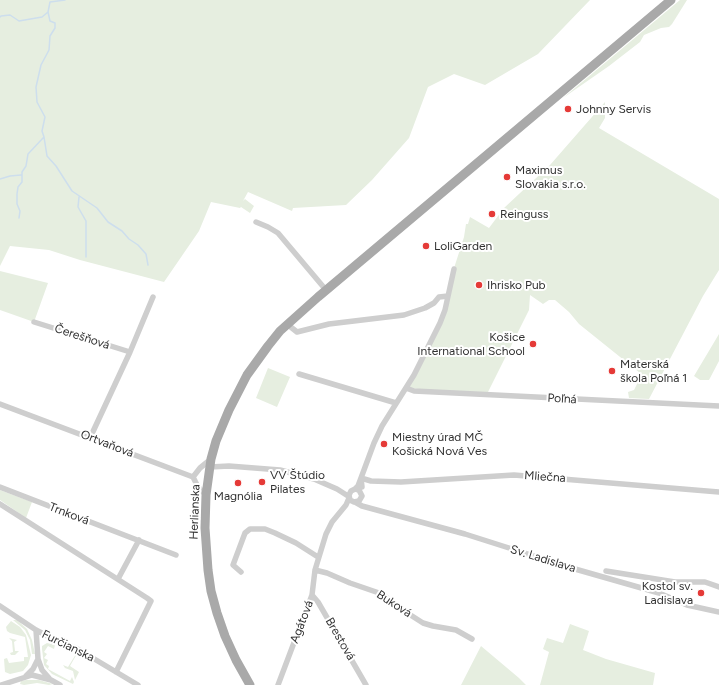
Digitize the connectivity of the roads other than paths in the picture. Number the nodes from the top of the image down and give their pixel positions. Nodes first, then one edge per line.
1 (671, 0) edge
2 (256, 222) dead end
3 (454, 269) dead end
4 (326, 290) junction
5 (448, 296) junction
6 (153, 297) dead end
7 (34, 322) dead end
8 (287, 324) junction
9 (130, 352) junction
10 (299, 374) dead end
11 (406, 388) junction
12 (396, 403) junction
13 (0, 404) edge
14 (719, 406) edge
15 (90, 438) junction
16 (211, 463) junction
17 (193, 477) junction
18 (361, 478) junction
19 (371, 481) junction
20 (0, 487) edge
21 (362, 487) junction
22 (337, 489) junction
23 (353, 490) junction
24 (719, 492) edge
25 (206, 495) junction
26 (361, 496) junction
27 (351, 499) junction
28 (0, 504) edge
29 (366, 506) junction
30 (139, 540) junction
31 (176, 555) dead end
32 (318, 557) junction
33 (315, 570) junction
34 (606, 571) dead end
35 (241, 572) dead end
36 (118, 579) junction
37 (719, 587) edge
38 (312, 595) junction
39 (0, 606) edge
40 (719, 612) edge
41 (36, 630) junction
42 (472, 639) dead end
43 (38, 667) junction
44 (116, 672) junction
45 (32, 675) junction
46 (51, 680) junction
47 (1, 685) edge
48 (60, 685) edge
49 (138, 685) edge
50 (250, 685) edge
51 (278, 685) edge
52 (366, 685) edge

1 - 4 main road, Herlianska
2 - 4 street
3 - 5 street
4 - 8 main road, Herlianska
5 - 8 street
5 - 11 street
6 - 9 street
7 - 9 street, Čerešňová
8 - 16 main road, Herlianska
9 - 15 street
10 - 12 street
11 - 12 street
11 - 14 street, Poľná
12 - 18 street
13 - 15 street, Ortvaňová
15 - 17 street, Ortvaňová
16 - 17 street
16 - 22 street
16 - 25 main road, Herlianska
17 - 25 street
18 - 19 street, Mliečna
18 - 21 street
18 - 23 street, Agátová
19 - 21 street
19 - 24 street, Mliečna
20 - 30 street, Trnková
21 - 26 street
22 - 23 street
22 - 27 street, Sv. Ladislava
23 - 26 street
23 - 27 street, Agátová
25 - 50 main road, Herlianska
26 - 27 street
26 - 29 street
27 - 29 street, Sv. Ladislava
27 - 32 street, Agátová
28 - 36 street, Trnková
29 - 40 street, Sv. Ladislava
30 - 31 street, Trnková
30 - 36 street
32 - 33 street, Agátová
32 - 35 street
33 - 38 street, Agátová
33 - 42 street, Buková
34 - 37 street
36 - 44 street, Trnková
38 - 51 street, Agátová
38 - 52 street, Brestová
39 - 41 street, Furčianska
41 - 43 street
41 - 44 street, Furčianska
43 - 45 street
43 - 45 street
43 - 46 street
44 - 49 street, Furčianska
45 - 46 street
45 - 47 street
46 - 48 street

